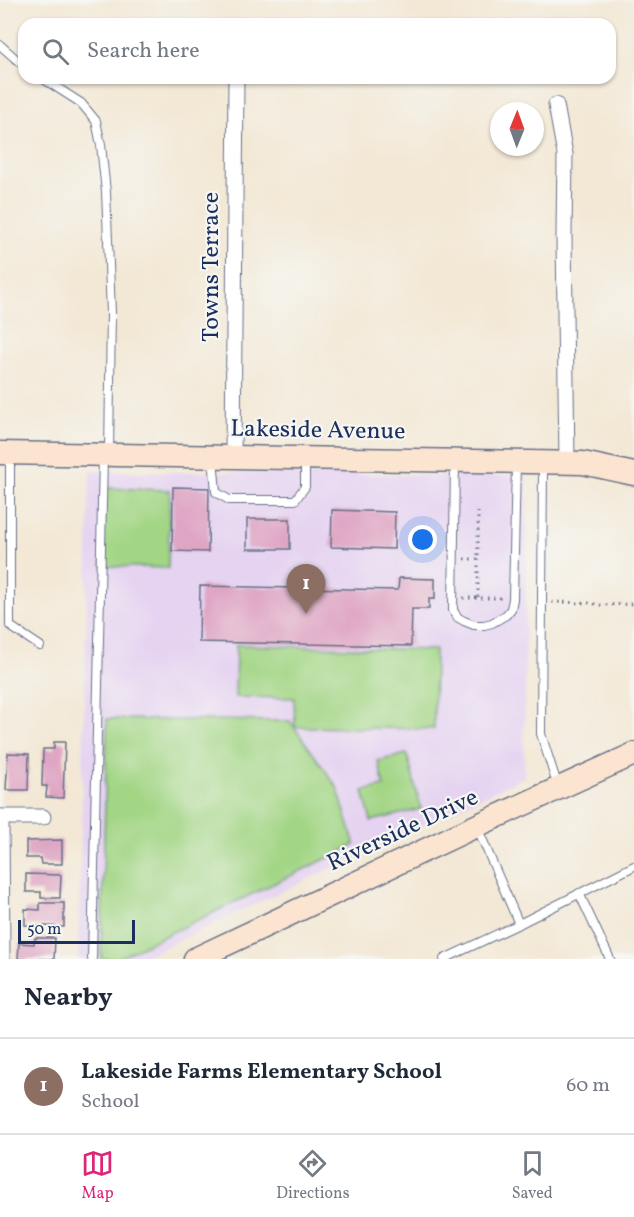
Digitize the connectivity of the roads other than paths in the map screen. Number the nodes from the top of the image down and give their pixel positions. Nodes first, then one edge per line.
1 (0, 45) edge
2 (18, 61) edge
3 (51, 84) edge
4 (236, 84) edge
5 (556, 105) dead end
6 (5, 453) edge
7 (106, 454) junction
8 (223, 456) junction
9 (304, 458) junction
10 (454, 460) junction
11 (516, 461) junction
12 (543, 462) junction
13 (567, 462) junction
14 (634, 474) edge
15 (40, 646) dead end
16 (634, 754) edge
17 (559, 788) junction
18 (0, 817) edge
19 (43, 817) dead end
20 (476, 826) junction
21 (634, 866) edge
22 (579, 893) junction
23 (519, 924) junction
24 (2, 959) edge
25 (92, 959) edge
26 (195, 959) edge
27 (444, 959) edge
28 (610, 959) edge

1 - 2 lane
3 - 7 lane
4 - 8 street, Towns Terrace
5 - 13 street
6 - 7 street, Lakeside Avenue
6 - 15 lane
7 - 8 street, Lakeside Avenue
7 - 25 lane
8 - 9 street, Lakeside Avenue
8 - 9 lane
9 - 10 street, Lakeside Avenue
10 - 11 street, Lakeside Avenue
10 - 11 lane
11 - 12 street, Lakeside Avenue
12 - 13 street, Lakeside Avenue
12 - 17 lane
13 - 14 street, Lakeside Avenue
16 - 17 street, Riverside Drive
17 - 20 street, Riverside Drive
18 - 19 street
18 - 24 street
20 - 23 lane
20 - 26 street, Riverside Drive
21 - 22 lane
22 - 23 lane
22 - 28 lane
23 - 27 lane

